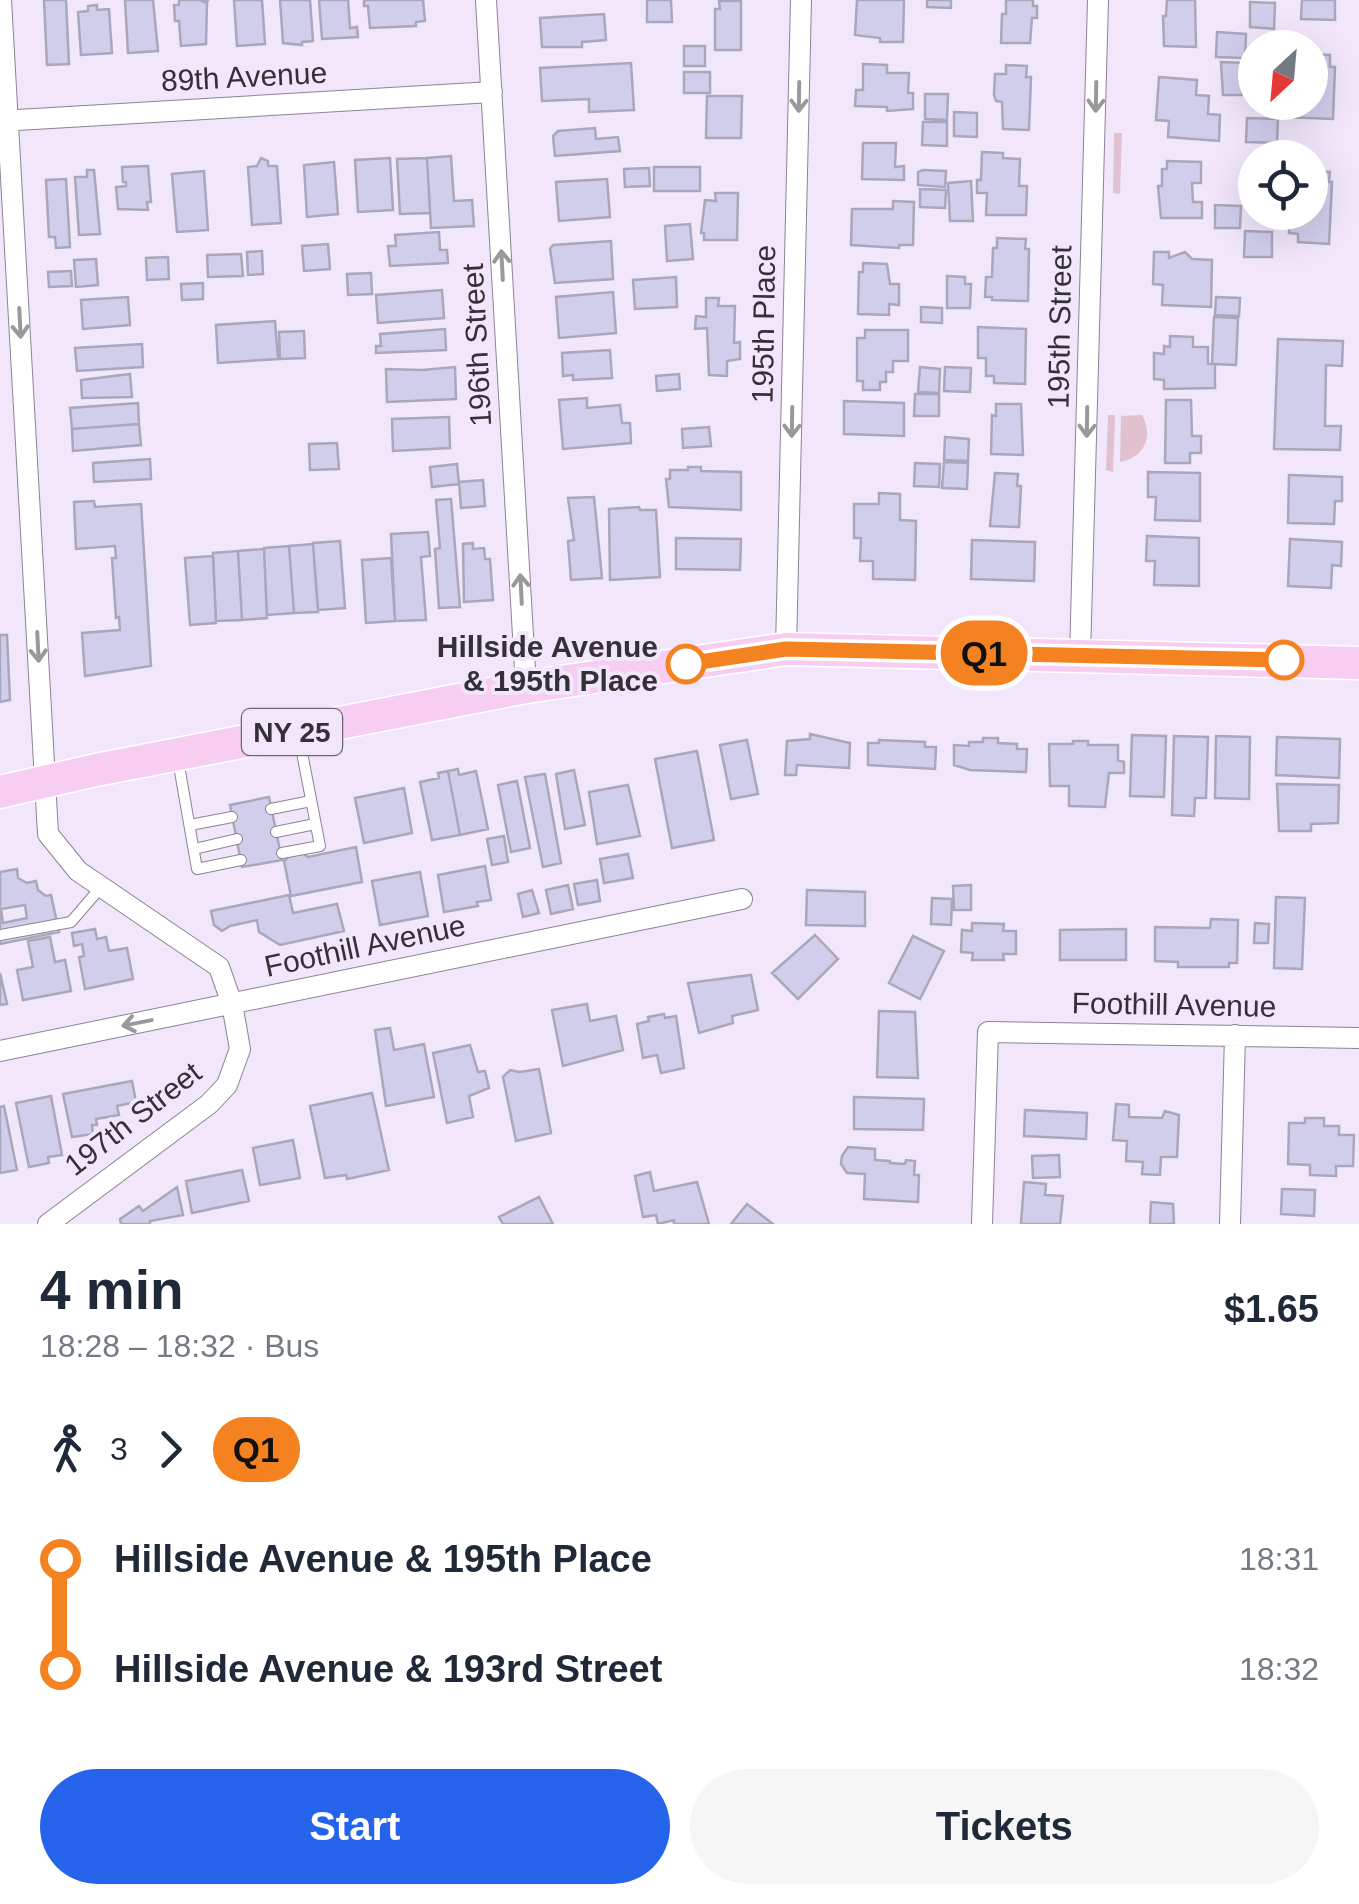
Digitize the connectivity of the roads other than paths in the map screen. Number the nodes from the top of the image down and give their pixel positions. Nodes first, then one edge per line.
1 (1, 0) edge
2 (486, 0) edge
3 (800, 0) edge
4 (1098, 0) edge
5 (492, 92) junction
6 (4, 121) edge
7 (786, 649) junction
8 (1080, 656) junction
9 (1359, 662) edge
10 (526, 686) junction
11 (298, 732) junction
12 (177, 754) junction
13 (46, 784) junction
14 (0, 792) edge
15 (311, 801) junction
16 (271, 809) dead end
17 (232, 817) dead end
18 (315, 824) junction
19 (190, 825) junction
20 (276, 832) dead end
21 (237, 839) dead end
22 (194, 848) junction
23 (282, 853) dead end
24 (241, 860) dead end
25 (101, 887) junction
26 (742, 899) dead end
27 (0, 935) edge
28 (232, 1004) junction
29 (1235, 1035) junction
30 (1359, 1038) edge
31 (0, 1051) edge
32 (48, 1224) edge
33 (982, 1224) edge
34 (1230, 1224) edge

1 - 6 street, 197th Street
2 - 5 street, 196th Street
3 -> 7 street, 195th Place
4 -> 8 street, 195th Street
5 - 6 street, 89th Avenue
10 -> 5 street, 196th Street
6 -> 13 street, 197th Street
7 - 8 main road, NY 25
7 - 10 main road, NY 25
8 - 9 main road, NY 25
10 - 11 main road, NY 25
11 - 12 main road, NY 25
11 - 15 lane
12 - 13 main road, NY 25
12 - 19 lane
13 - 14 main road, NY 25
13 - 25 street, 197th Street
15 - 16 lane
15 - 18 lane
17 - 19 lane
18 - 20 lane
18 - 23 lane
19 - 22 lane
21 - 22 lane
22 - 24 lane
25 - 27 lane
25 - 28 street, 197th Street
26 - 28 street, Foothill Avenue
28 -> 31 street, Foothill Avenue
28 - 32 street, 197th Street
29 - 30 street, Foothill Avenue
29 - 33 street, Foothill Avenue
29 - 34 street

